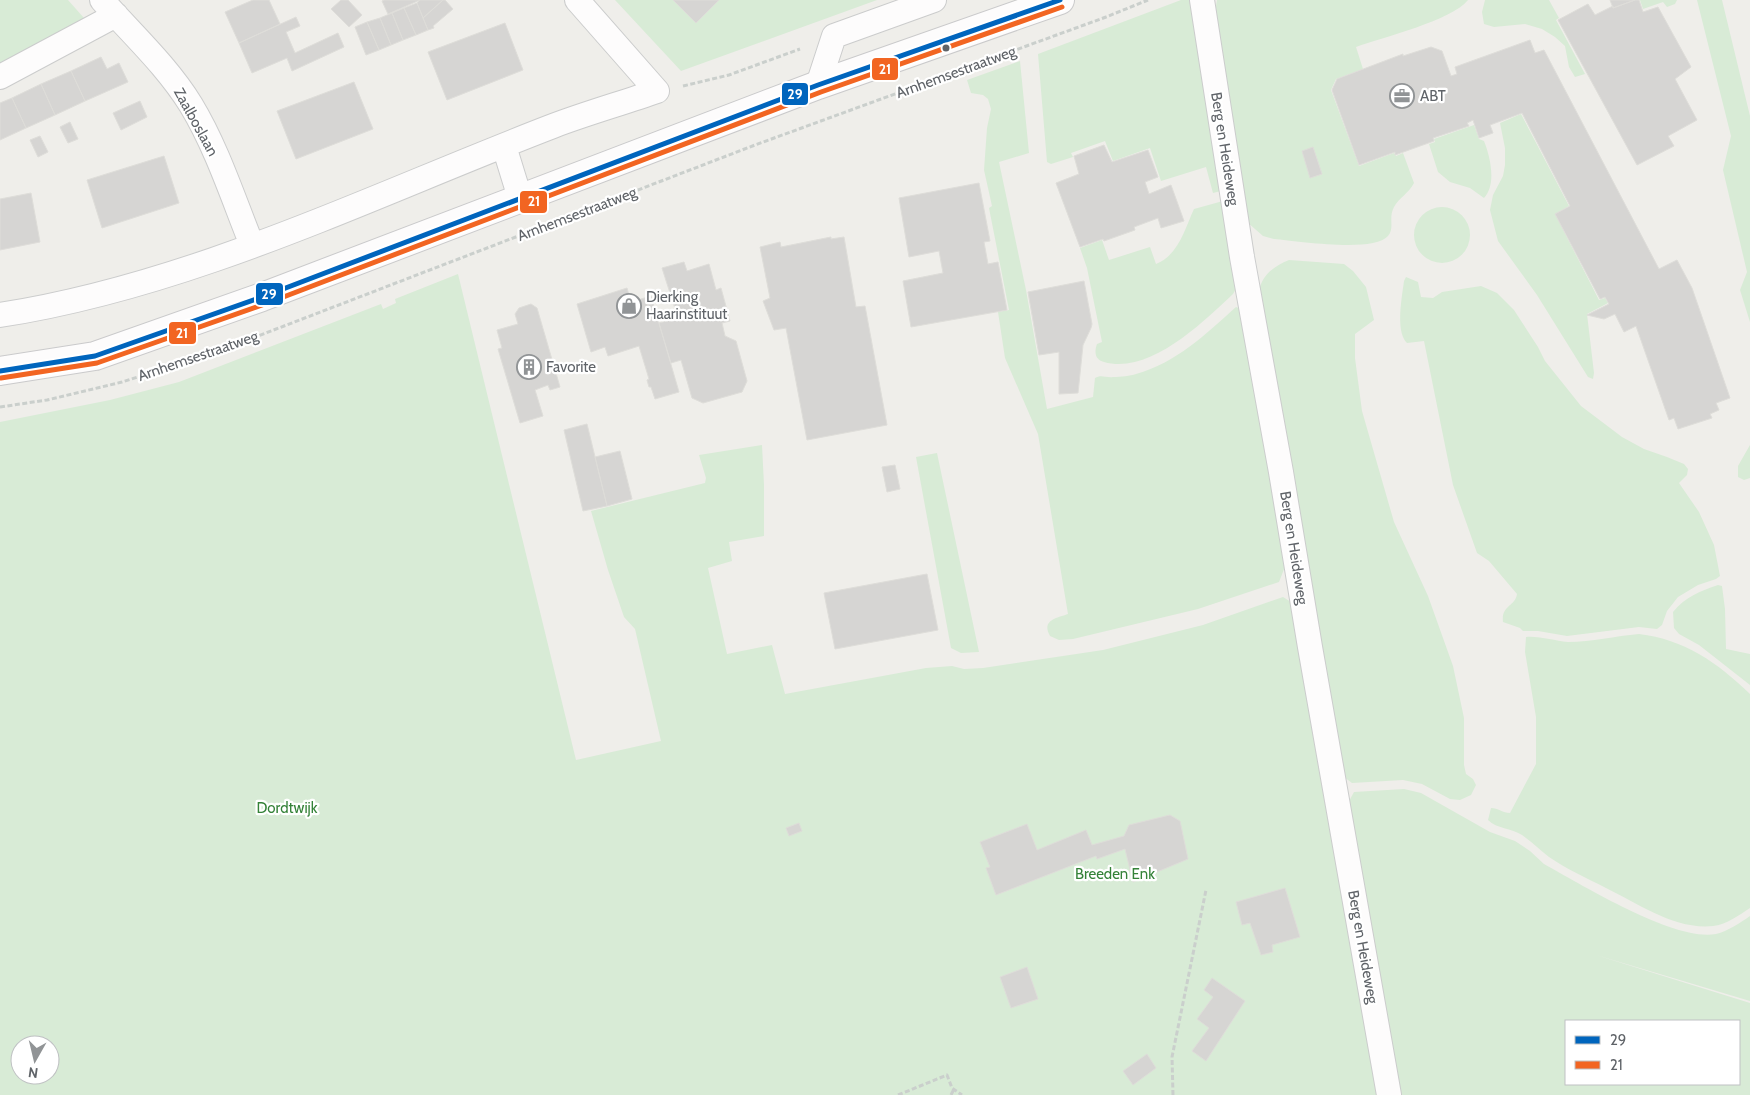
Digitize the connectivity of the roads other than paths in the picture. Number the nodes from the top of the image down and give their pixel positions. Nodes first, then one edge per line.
1 (577, 0) edge
2 (934, 0) edge
3 (1060, 0) edge
4 (1202, 0) edge
5 (109, 8) edge
6 (0, 76) edge
7 (818, 85) junction
8 (504, 146) junction
9 (520, 198) junction
10 (252, 245) junction
11 (0, 314) edge
12 (0, 371) edge
13 (1389, 1095) edge

1 - 8 street
2 - 7 street
3 - 7 main road
4 - 13 street, Berg en Heideweg
5 - 6 street, Zaalboslaan
5 - 10 street, Zaalboslaan
7 - 9 main road
8 - 9 street
8 - 10 street
9 - 12 main road
10 - 11 street

